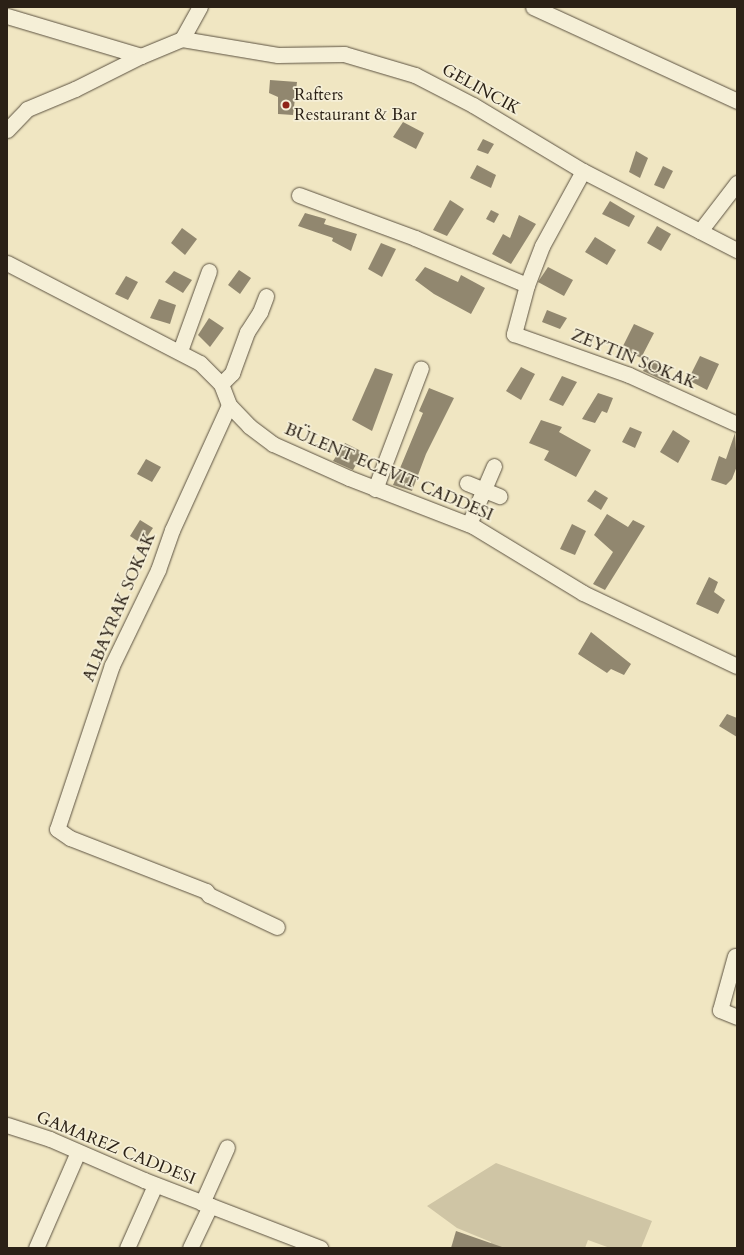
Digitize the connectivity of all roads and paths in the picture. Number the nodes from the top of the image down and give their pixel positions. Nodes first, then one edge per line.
1 (200, 7) edge
2 (533, 7) edge
3 (7, 16) edge
4 (182, 39) junction
5 (141, 56) junction
6 (737, 101) edge
7 (7, 130) edge
8 (583, 171) junction
9 (737, 183) edge
10 (299, 195) dead end
11 (700, 231) junction
12 (737, 250) edge
13 (7, 263) edge
14 (209, 271) dead end
15 (527, 285) junction
16 (266, 296) dead end
17 (180, 351) junction
18 (421, 368) dead end
19 (221, 384) junction
20 (229, 405) junction
21 (737, 424) edge
22 (494, 466) dead end
23 (467, 483) dead end
24 (375, 489) junction
25 (484, 491) junction
26 (499, 496) dead end
27 (469, 524) junction
28 (736, 664) edge
29 (277, 927) dead end
30 (735, 956) dead end
31 (737, 1017) edge
32 (8, 1128) edge
33 (227, 1147) dead end
34 (78, 1152) junction
35 (155, 1184) junction
36 (206, 1204) junction
37 (36, 1248) edge
38 (127, 1248) edge
39 (190, 1248) edge
40 (320, 1248) edge

1 - 4 street
2 - 6 street
3 - 5 street
4 - 5 street
4 - 8 street, GELINCIK
5 - 7 street
8 - 11 street, GELINCIK
8 - 15 street
9 - 11 street
10 - 15 street
11 - 12 street, GELINCIK
13 - 17 street, BÜLENT ECEVIT CADDESI
14 - 17 street
15 - 21 street, ZEYTIN SOKAK
16 - 19 street
17 - 19 street, BÜLENT ECEVIT CADDESI
18 - 24 street
19 - 20 street, BÜLENT ECEVIT CADDESI
20 - 24 street, BÜLENT ECEVIT CADDESI
20 - 29 street, ALBAYRAK SOKAK
22 - 25 street
23 - 25 street
24 - 27 street, BÜLENT ECEVIT CADDESI
25 - 26 street
25 - 27 street
27 - 28 street, BÜLENT ECEVIT CADDESI
30 - 31 street
32 - 34 street, GAMAREZ CADDESI
33 - 36 street
34 - 35 street, GAMAREZ CADDESI
34 - 37 street
35 - 36 street, GAMAREZ CADDESI
35 - 38 street
36 - 39 street, GAMAREZ CADDESI
36 - 40 street, GAMAREZ CADDESI

